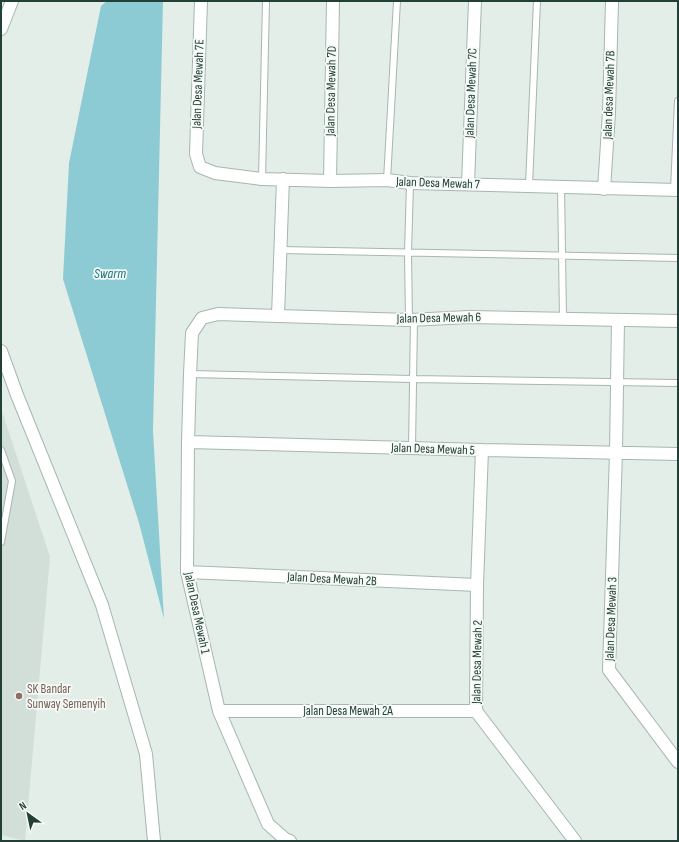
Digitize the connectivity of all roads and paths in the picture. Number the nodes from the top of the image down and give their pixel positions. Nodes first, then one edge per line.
1 (12, 1) edge
2 (201, 1) edge
3 (266, 1) edge
4 (333, 1) edge
5 (398, 1) edge
6 (474, 1) edge
7 (537, 1) edge
8 (612, 1) edge
9 (1, 29) edge
10 (678, 101) edge
11 (200, 167) joint
12 (262, 179) junction
13 (283, 179) junction
14 (387, 180) junction
15 (330, 181) junction
16 (410, 183) junction
17 (468, 184) junction
18 (529, 185) junction
19 (561, 186) junction
20 (604, 189) junction
21 (676, 190) edge
22 (280, 250) junction
23 (408, 253) junction
24 (562, 256) junction
25 (678, 258) edge
26 (278, 316) junction
27 (202, 318) joint
28 (411, 319) junction
29 (563, 319) junction
30 (618, 320) junction
31 (678, 321) edge
32 (1, 351) edge
33 (190, 374) junction
34 (413, 379) junction
35 (617, 382) junction
36 (678, 383) edge
37 (188, 442) junction
38 (412, 448) junction
39 (1, 450) edge
40 (482, 450) junction
41 (616, 452) junction
42 (678, 454) edge
43 (1, 542) edge
44 (187, 572) junction
45 (477, 585) junction
46 (220, 711) junction
47 (476, 712) junction
48 (678, 762) edge
49 (154, 841) edge
50 (290, 841) edge
51 (575, 841) edge

1 - 9 street
2 - 11 street, Jalan Desa Mewah 7E
3 - 12 lane
4 - 15 street, Jalan Desa Mewah 7D
5 - 14 lane
6 - 17 street, Jalan Desa Mewah 7C
7 - 18 lane
8 - 20 street, Jalan desa Mewah 7B
10 - 21 lane
11 - 12 street, Jalan Desa Mewah 7
12 - 13 street, Jalan Desa Mewah 7
13 - 15 street, Jalan Desa Mewah 7
13 - 22 street
14 - 15 street, Jalan Desa Mewah 7
14 - 16 street, Jalan Desa Mewah 7
16 - 17 street, Jalan Desa Mewah 7
16 - 23 lane
17 - 18 street, Jalan Desa Mewah 7
18 - 19 street, Jalan Desa Mewah 7
19 - 20 street, Jalan Desa Mewah 7
19 - 24 lane
20 - 21 street, Jalan Desa Mewah 7
22 - 23 lane
22 - 26 street
23 - 24 lane
23 - 28 lane
24 - 25 lane
24 - 29 lane
26 - 27 street, Jalan Desa Mewah 6
26 - 28 street, Jalan Desa Mewah 6
27 - 33 street, Jalan Desa Mewah 1
28 - 29 street, Jalan Desa Mewah 6
28 - 34 lane
29 - 30 street, Jalan Desa Mewah 6
30 - 31 street, Jalan Desa Mewah 6
30 - 35 street, Jalan Desa Mewah 3
32 - 49 street
33 - 34 lane
33 - 37 street, Jalan Desa Mewah 1
34 - 35 lane
34 - 38 lane
35 - 36 lane
35 - 41 street, Jalan Desa Mewah 3
37 - 38 street, Jalan Desa Mewah 5
37 - 44 street, Jalan Desa Mewah 1
38 - 40 street, Jalan Desa Mewah 5
39 - 43 lane
40 - 41 street, Jalan Desa Mewah 5
40 - 45 street, Jalan Desa Mewah 2
41 - 42 street, Jalan Desa Mewah 5
41 - 48 street, Jalan Desa Mewah 3
44 - 45 street, Jalan Desa Mewah 2B
44 - 46 street, Jalan Desa Mewah 1
45 - 47 street, Jalan Desa Mewah 2
46 - 47 street, Jalan Desa Mewah 2A
46 - 50 street, Jalan Desa Mewah 1
47 - 51 street, Jalan Desa Mewah 2

